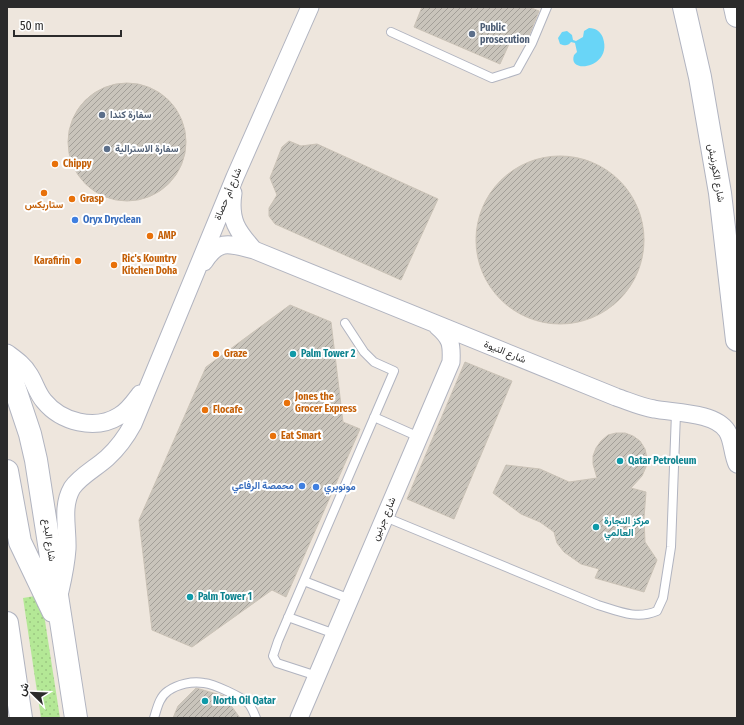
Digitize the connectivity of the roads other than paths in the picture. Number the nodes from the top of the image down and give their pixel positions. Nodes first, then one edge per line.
1 (310, 7) edge
2 (547, 7) edge
3 (684, 7) edge
4 (735, 7) edge
5 (737, 16) edge
6 (391, 32) dead end
7 (235, 178) junction
8 (254, 250) junction
9 (193, 278) junction
10 (345, 324) dead end
11 (433, 324) junction
12 (737, 340) edge
13 (7, 353) edge
14 (7, 366) edge
15 (151, 382) junction
16 (676, 413) junction
17 (374, 417) junction
18 (419, 437) junction
19 (737, 464) edge
20 (7, 471) edge
21 (385, 517) junction
22 (304, 581) junction
23 (350, 599) junction
24 (58, 600) junction
25 (288, 617) junction
26 (7, 623) edge
27 (63, 632) junction
28 (335, 634) junction
29 (317, 676) junction
30 (309, 694) junction
31 (21, 718) edge
32 (76, 718) edge
33 (154, 718) edge
34 (256, 718) edge
35 (299, 718) edge
36 (310, 718) edge

1 - 7 street, شارع أم حصاة
2 - 6 lane
3 - 12 main road, شارع الكورنيش
4 - 5 main road
7 - 8 street, شارع النيوة
7 - 9 street, شارع أم حصاة
8 - 9 street, شارع النيوة
8 - 11 street, شارع النيوة
9 - 15 street, شارع أم حصاة
10 - 17 lane
11 - 16 street, شارع النيوة
11 - 18 street, شارع جرنين
13 - 15 street, شارع أم حصاة
14 - 24 main road, شارع البدع
15 - 24 street, شارع أم حصاة
16 - 19 street, شارع النيوة
16 - 21 lane
17 - 18 lane
17 - 22 lane
18 - 21 street, شارع جرنين
20 - 27 main road
21 - 23 street, شارع جرنين
22 - 23 lane
22 - 25 lane
23 - 28 street, شارع جرنين
24 - 27 main road, شارع البدع
25 - 28 lane
25 - 29 lane
26 - 31 main road
27 - 32 main road, شارع البدع
28 - 29 street, شارع جرنين
29 - 30 street, شارع جرنين
30 - 35 street, شارع جرنين
30 - 36 street
33 - 34 lane

